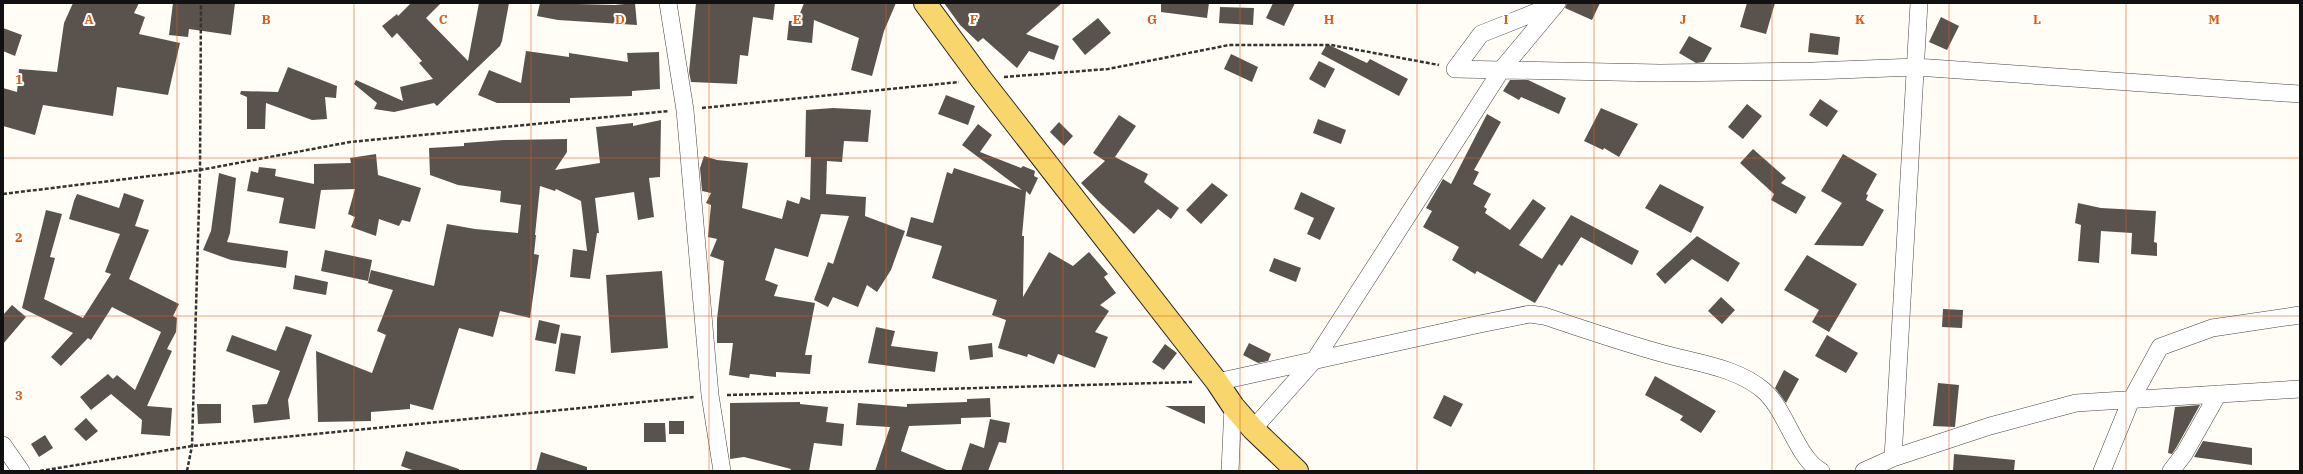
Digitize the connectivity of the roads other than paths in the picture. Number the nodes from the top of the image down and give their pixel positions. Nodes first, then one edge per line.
1 (668, 3) edge
2 (925, 3) edge
3 (1556, 3) edge
4 (1919, 3) edge
5 (1916, 67) junction
6 (1502, 69) junction
7 (2300, 94) edge
8 (2300, 315) edge
9 (1316, 358) junction
10 (1217, 382) junction
11 (2300, 388) edge
12 (2218, 394) junction
13 (2131, 400) junction
14 (1233, 406) junction
15 (1253, 429) junction
16 (3, 445) edge
17 (1893, 458) junction
18 (21, 471) edge
19 (722, 471) edge
20 (1230, 471) edge
21 (1297, 471) edge
22 (1821, 471) edge
23 (1864, 471) edge
24 (2102, 471) edge
25 (2171, 471) edge

1 - 19 street
2 - 10 main road
3 - 6 street
3 - 6 street
4 - 5 street
5 - 6 street
5 - 7 street
5 - 17 street
6 - 9 street
8 - 13 street
9 - 10 street
9 - 15 street
9 - 22 street
10 - 14 main road
11 - 12 street
12 - 13 street
12 - 25 street
13 - 17 street
13 - 24 street
14 - 15 main road
14 - 20 street
15 - 21 main road
16 - 18 street
17 - 23 street

